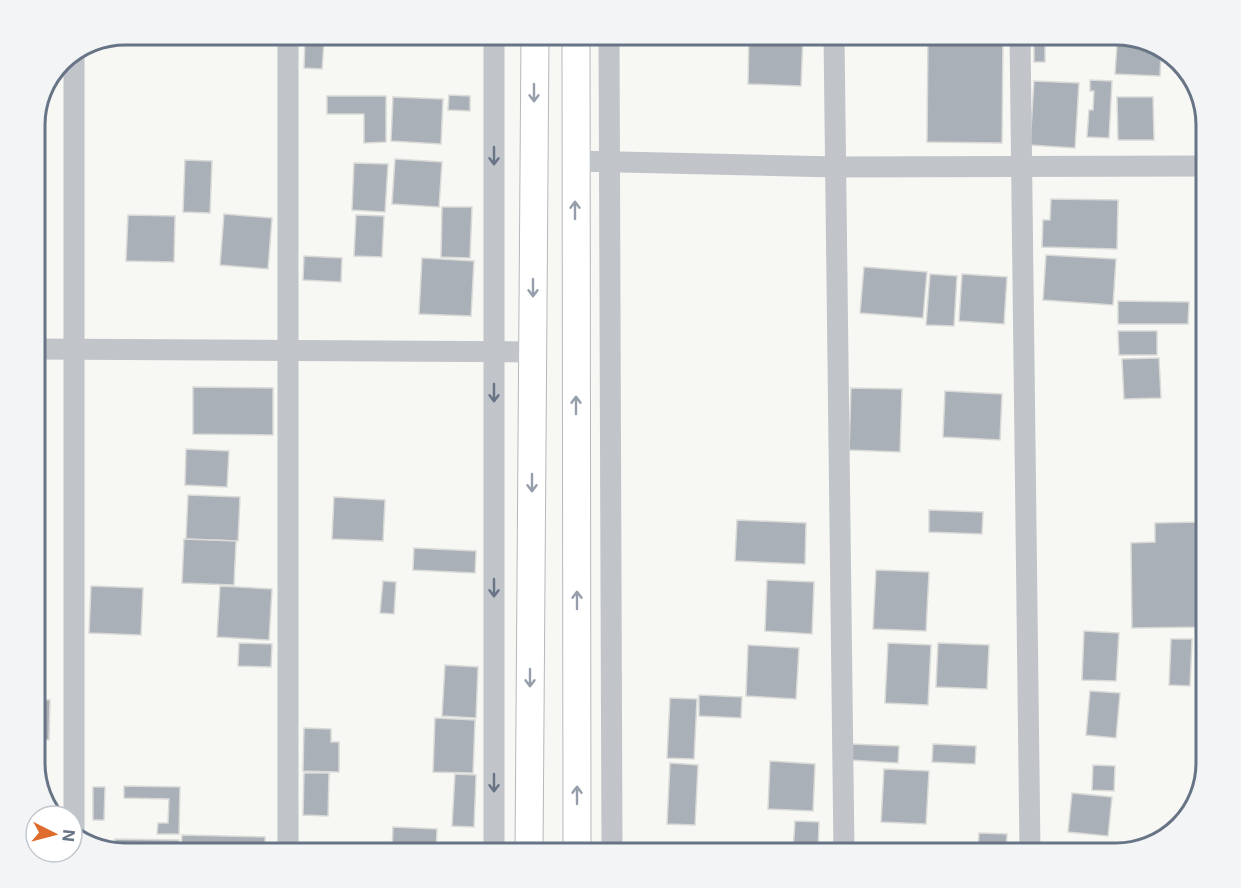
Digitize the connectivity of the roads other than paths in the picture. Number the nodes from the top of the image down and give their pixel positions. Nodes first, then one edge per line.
1 (288, 45) edge
2 (494, 45) edge
3 (535, 45) edge
4 (576, 45) edge
5 (609, 45) edge
6 (834, 45) edge
7 (1020, 45) edge
8 (74, 64) edge
9 (575, 161) junction
10 (610, 161) junction
11 (1196, 166) edge
12 (835, 167) junction
13 (1021, 168) junction
14 (45, 349) edge
15 (74, 350) junction
16 (288, 350) junction
17 (494, 351) junction
18 (533, 351) junction
19 (74, 804) edge
20 (288, 843) edge
21 (494, 843) edge
22 (529, 843) edge
23 (577, 843) edge
24 (612, 843) edge
25 (844, 843) edge
26 (1030, 843) edge

1 - 16 street
2 -> 17 street
3 -> 18 main road
4 - 9 main road
5 - 10 street
6 - 12 street
7 - 13 street
8 - 15 street
9 - 10 street
23 -> 9 main road
10 - 12 street
10 - 24 street
11 - 13 street
12 - 13 street
12 - 25 street
13 - 26 street
14 - 15 street
15 - 16 street
15 - 19 street
16 - 17 street
16 - 20 street
17 - 18 street
17 -> 21 street
18 -> 22 main road

